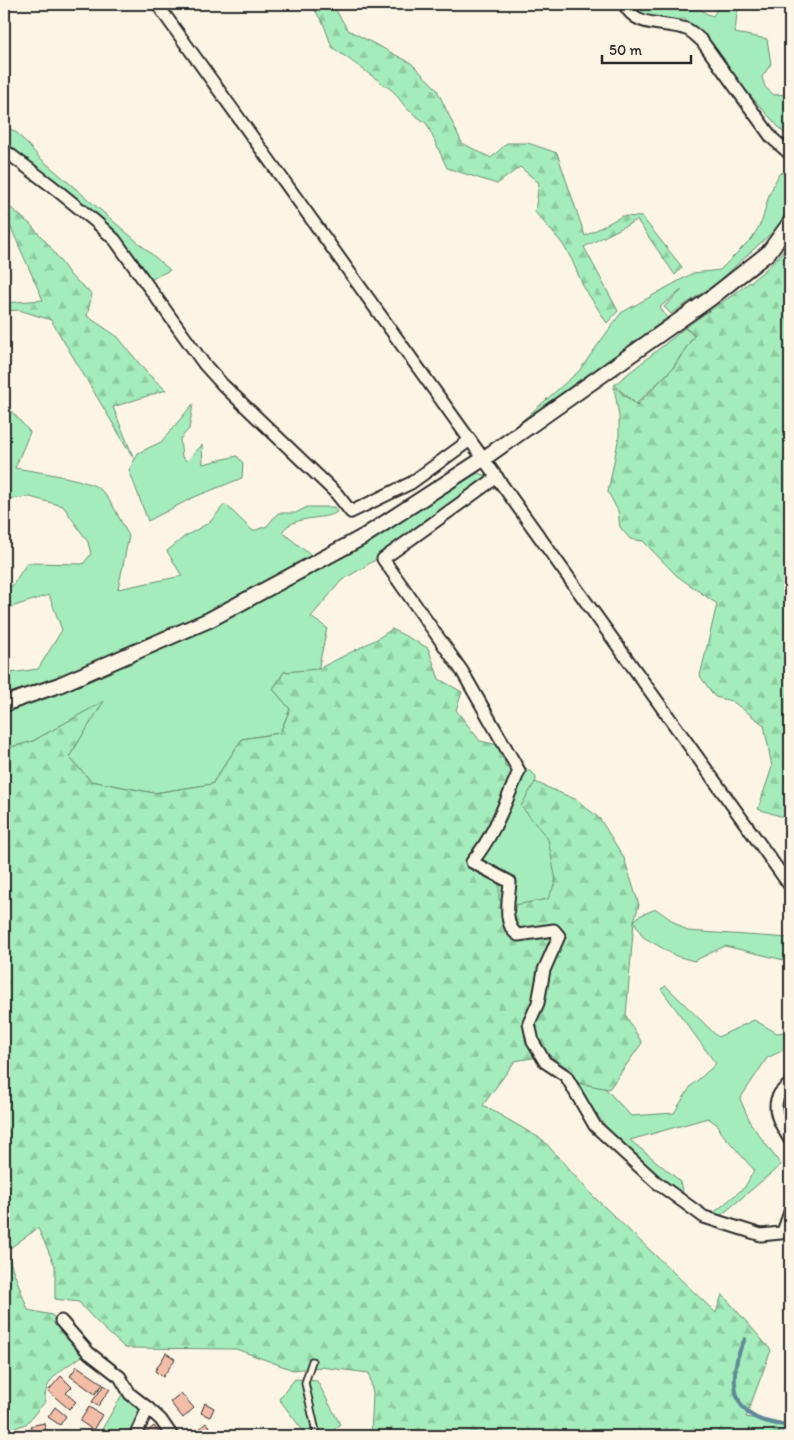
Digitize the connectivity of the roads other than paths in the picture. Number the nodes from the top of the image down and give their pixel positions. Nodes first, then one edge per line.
1 (157, 4) edge
2 (624, 4) edge
3 (4, 150) edge
4 (790, 154) edge
5 (790, 223) edge
6 (470, 440) junction
7 (483, 459) junction
8 (497, 477) junction
9 (4, 704) edge
10 (790, 886) edge
11 (790, 1084) edge
12 (790, 1140) edge
13 (790, 1212) edge
14 (787, 1232) edge
15 (60, 1321) dead end
16 (312, 1361) dead end
17 (148, 1408) junction
18 (135, 1436) edge
19 (172, 1436) edge
20 (317, 1436) edge

1 - 6 street
2 - 4 street
3 - 6 street
5 - 7 street
6 - 7 street
7 - 8 street
7 - 9 street
8 - 10 street
8 - 14 street
11 - 12 street
13 - 14 street
15 - 17 street
16 - 20 lane
17 - 18 street
17 - 19 street

